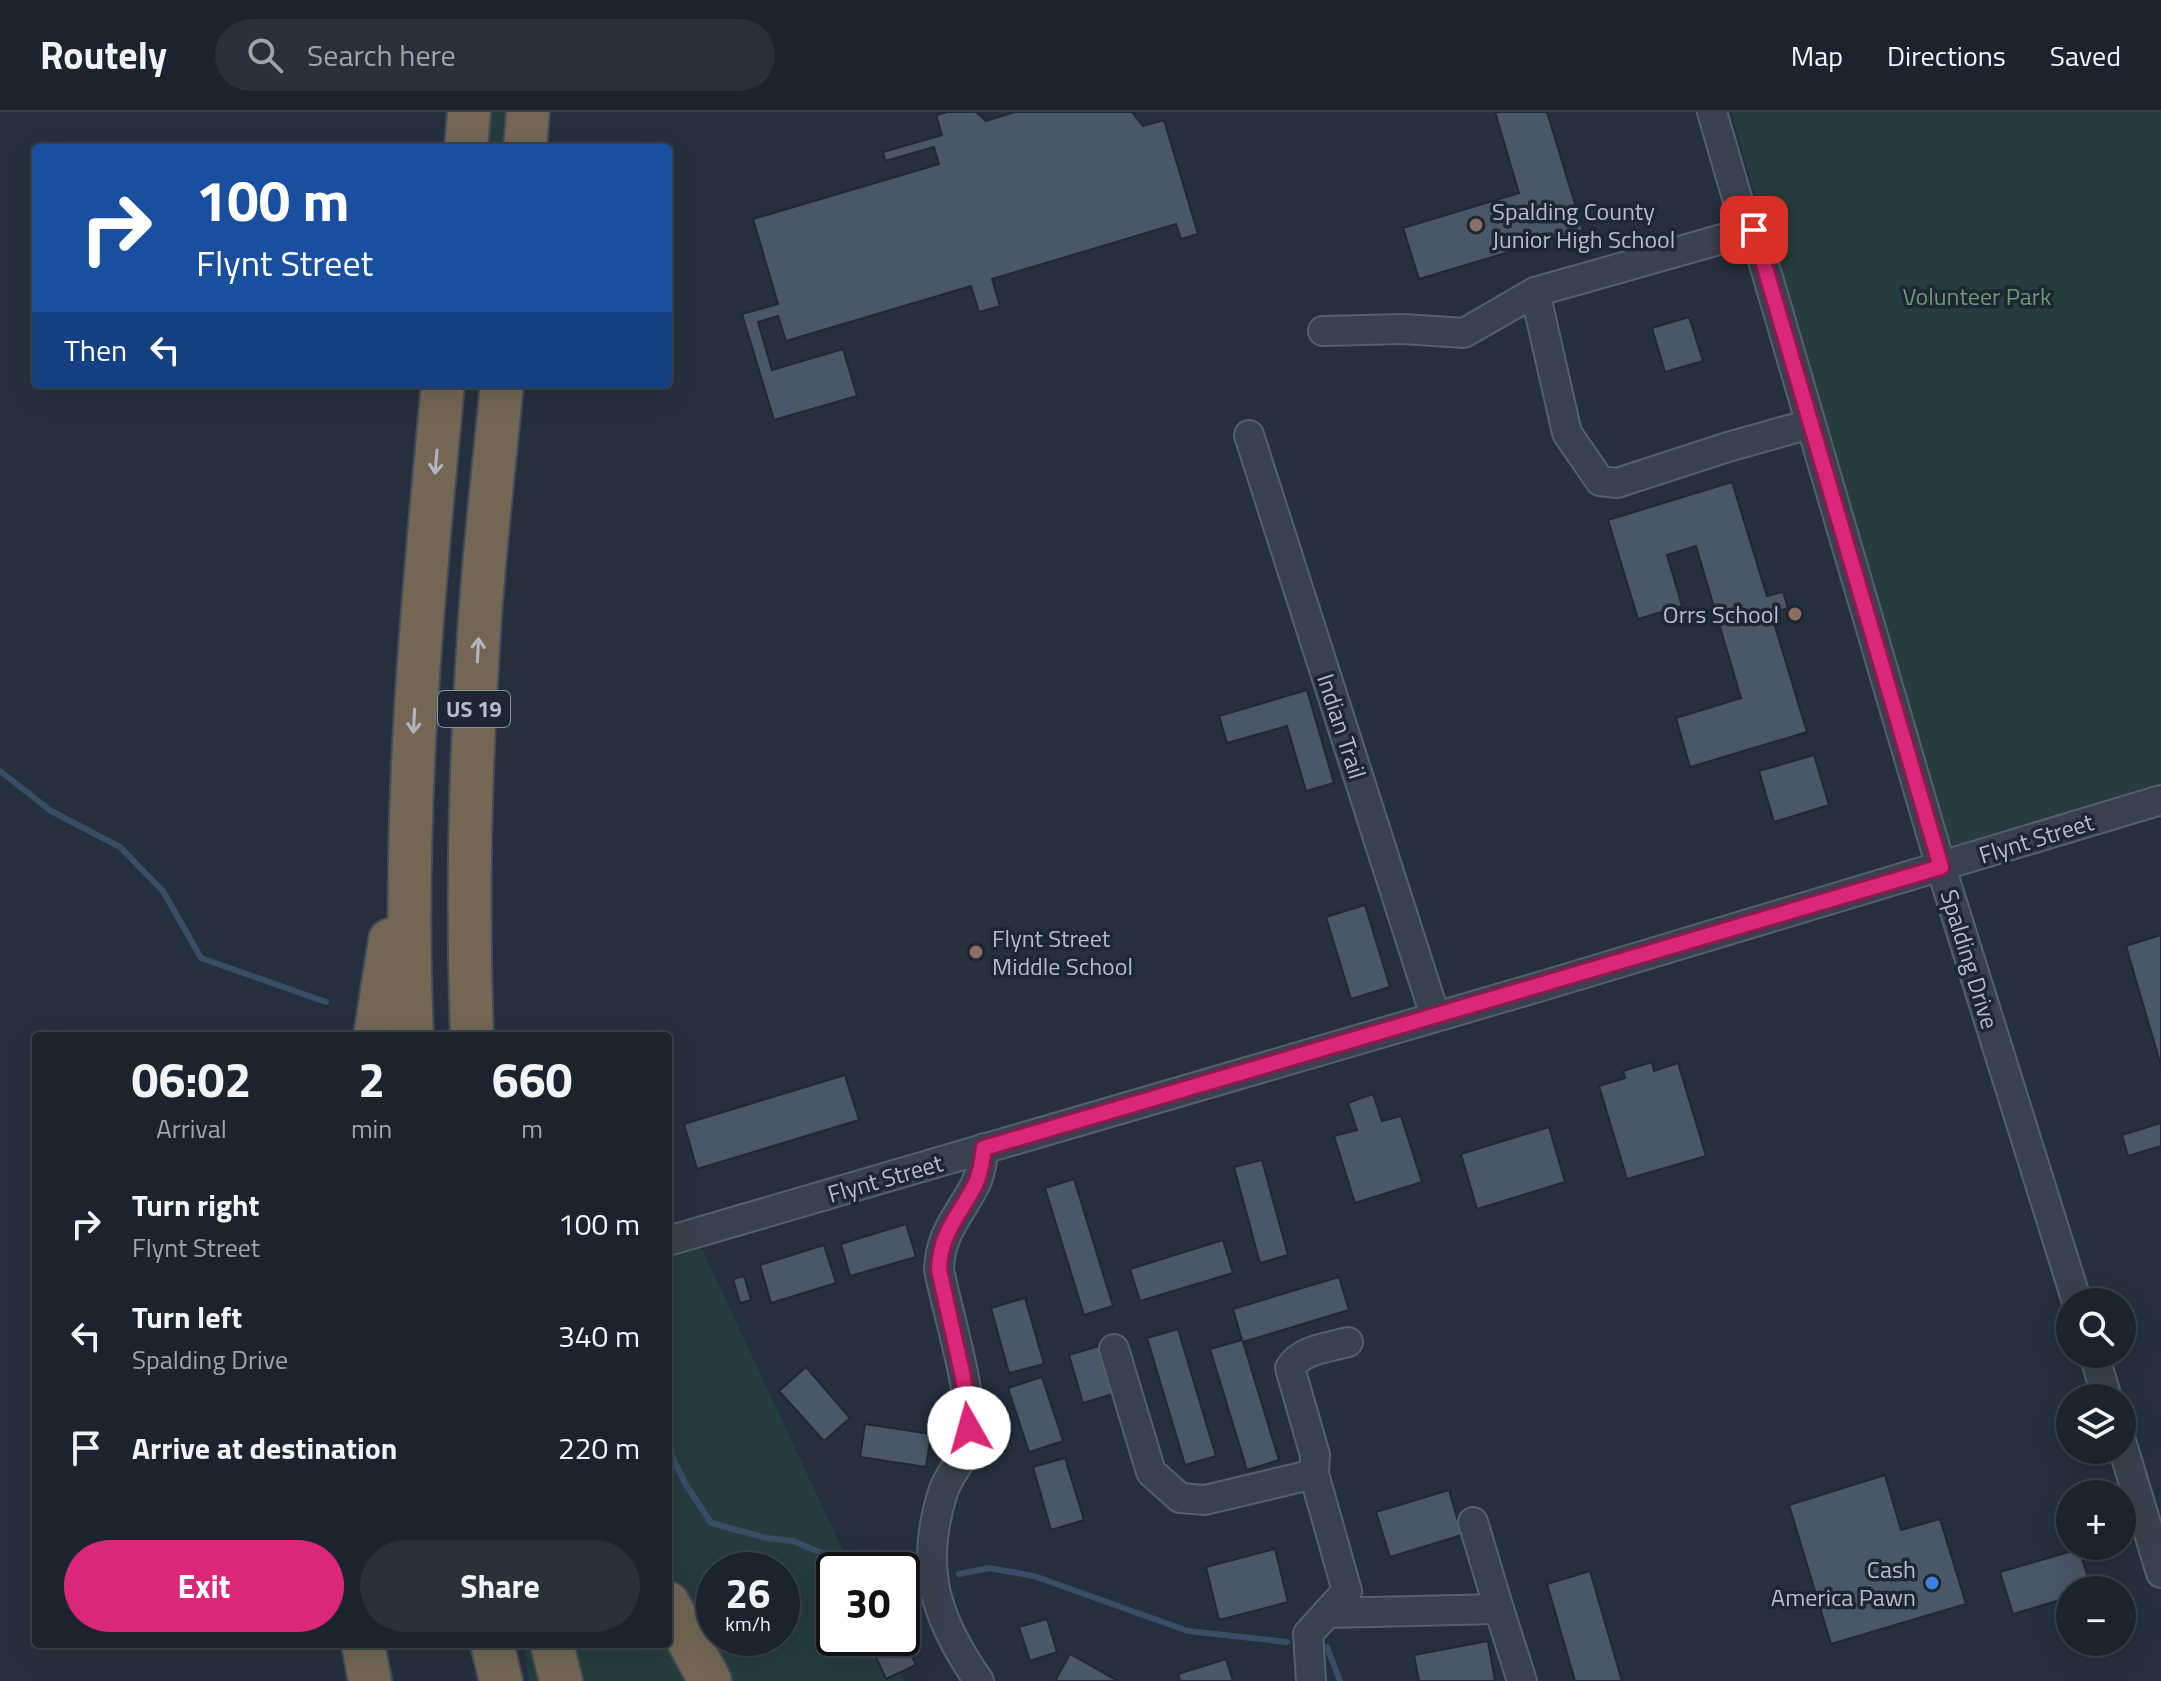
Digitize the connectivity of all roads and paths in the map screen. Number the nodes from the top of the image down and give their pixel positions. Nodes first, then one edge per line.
1 (469, 112) edge
2 (528, 112) edge
3 (1712, 112) edge
4 (466, 144) edge
5 (525, 144) edge
6 (1754, 230) junction
7 (1535, 292) junction
8 (1323, 331) dead end
9 (443, 388) edge
10 (502, 388) edge
11 (1810, 424) junction
12 (1249, 435) dead end
13 (473, 737) junction
14 (2161, 800) edge
15 (409, 833) junction
16 (1941, 867) junction
17 (1435, 1016) junction
18 (376, 1032) edge
19 (412, 1032) edge
20 (472, 1032) edge
21 (499, 1032) edge
22 (984, 1148) junction
23 (672, 1240) edge
24 (2073, 1288) edge
25 (1348, 1342) dead end
26 (1114, 1349) dead end
27 (2128, 1464) edge
28 (1314, 1474) junction
29 (1473, 1522) dead end
30 (2161, 1573) edge
31 (1499, 1609) junction
32 (672, 1610) edge
33 (1327, 1613) junction
34 (364, 1648) edge
35 (493, 1648) edge
36 (553, 1648) edge
37 (370, 1681) edge
38 (501, 1681) edge
39 (561, 1681) edge
40 (710, 1681) edge
41 (979, 1681) edge
42 (1311, 1681) edge
43 (1522, 1681) edge

1 - 4 highway
2 - 5 highway
3 - 6 street, Spalding Drive
6 - 7 street
6 - 11 street, Spalding Drive
7 - 8 street
7 - 11 street
9 -> 15 highway, US 19
13 -> 10 highway, US 19
11 - 16 street, Spalding Drive
12 - 17 street, Indian Trail
13 - 20 highway, US 19
13 - 21 highway
14 - 16 street, Flynt Street
15 - 18 highway
15 - 19 highway, US 19
16 - 17 street, Flynt Street
16 - 24 street, Spalding Drive
17 - 22 street, Flynt Street
22 - 23 street, Flynt Street
22 - 41 street
25 - 28 street
26 - 28 street
27 - 30 street
28 - 33 street
29 - 31 street
31 - 33 street
31 - 43 street
32 - 40 highway
33 - 42 street
34 - 37 highway
35 - 38 highway
36 - 39 highway

